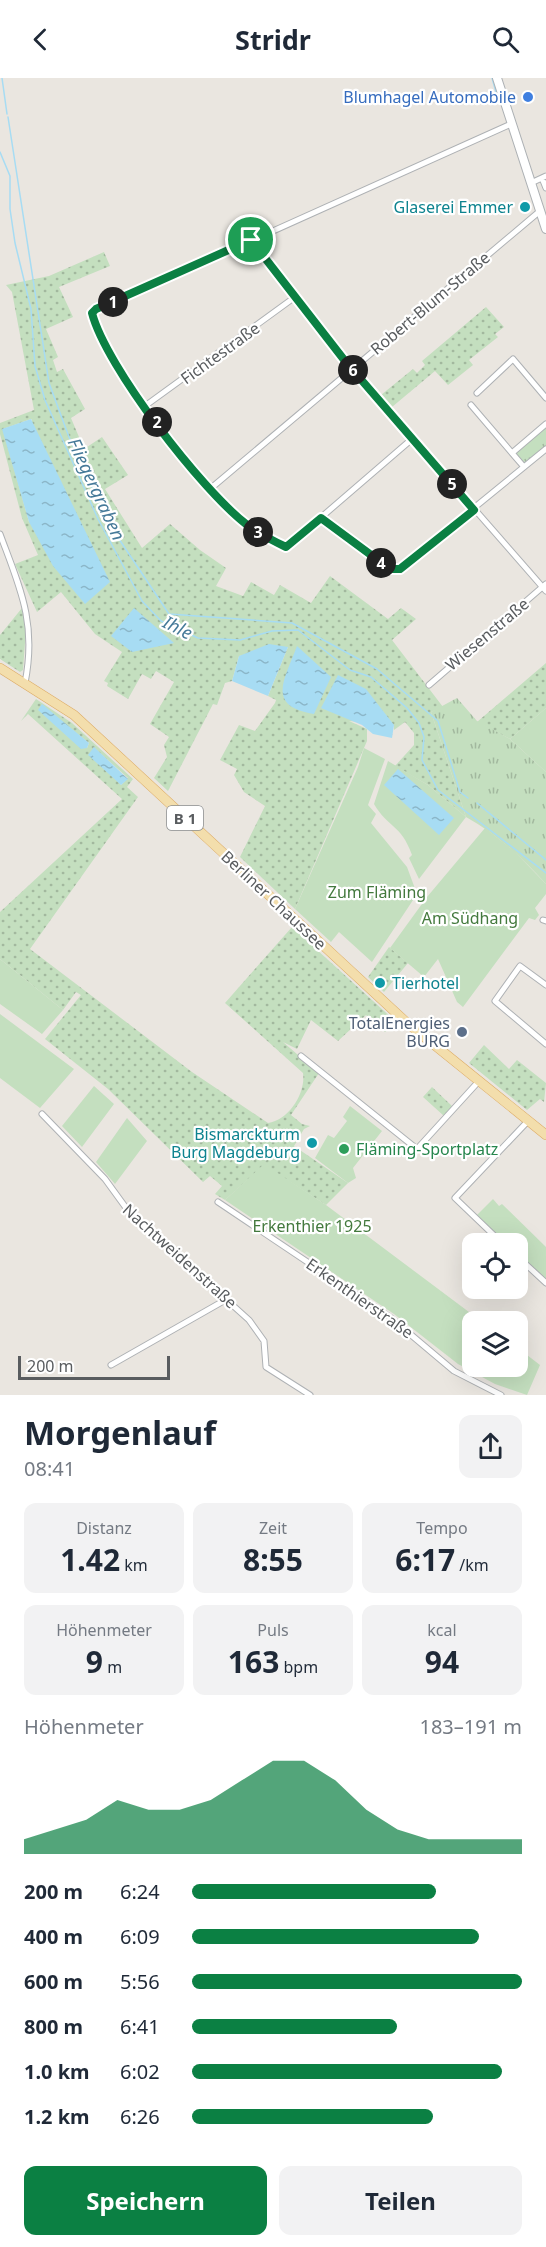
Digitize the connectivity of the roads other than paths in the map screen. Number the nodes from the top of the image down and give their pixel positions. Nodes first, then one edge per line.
1 (496, 78) edge
2 (511, 124) junction
3 (544, 177) edge
4 (531, 183) junction
5 (546, 188) edge
6 (540, 211) junction
7 (546, 228) edge
8 (251, 240) junction
9 (295, 297) junction
10 (352, 369) junction
11 (477, 393) dead end
12 (546, 398) edge
13 (471, 405) dead end
14 (145, 406) junction
15 (546, 424) edge
16 (412, 439) junction
17 (546, 449) edge
18 (512, 453) junction
19 (524, 467) junction
20 (210, 489) junction
21 (474, 510) junction
22 (321, 518) junction
23 (0, 534) edge
24 (545, 588) edge
25 (0, 668) edge
26 (25, 683) junction
27 (429, 685) dead end
28 (546, 985) edge
29 (546, 1044) edge
30 (301, 1056) dead end
31 (479, 1081) junction
32 (42, 1114) dead end
33 (528, 1121) junction
34 (546, 1135) edge
35 (218, 1202) dead end
36 (491, 1233) edge
37 (528, 1266) edge
38 (546, 1283) edge
39 (227, 1299) junction
40 (111, 1365) dead end
41 (309, 1395) edge
42 (501, 1395) edge

1 - 2 main road
2 - 4 main road
2 - 8 street
3 - 4 street
3 - 5 street
4 - 6 main road
6 - 7 main road
6 - 10 street, Robert-Blum-Straße
8 - 9 street
8 - 14 street
9 - 10 street
9 - 14 street, Fichtestraße
10 - 16 street
10 - 20 street, Robert-Blum-Straße
11 - 12 street
13 - 18 street
14 - 20 street
15 - 18 street
16 - 21 street
16 - 22 street
17 - 19 street
18 - 19 street
19 - 21 street
20 - 22 street
21 - 22 street
21 - 24 street
23 - 26 street
24 - 27 street, Wiesenstraße
25 - 26 main road, Berliner Chaussee / B 1
26 - 31 main road, Berliner Chaussee / B 1
28 - 29 street
30 - 31 street
31 - 33 main road, Berliner Chaussee / B 1
32 - 39 street, Nachtweidenstraße
33 - 34 main road, Berliner Chaussee / B 1
33 - 36 street
35 - 42 street, Erkenthierstraße
37 - 38 street
39 - 40 street
39 - 41 street, Nachtweidenstraße

